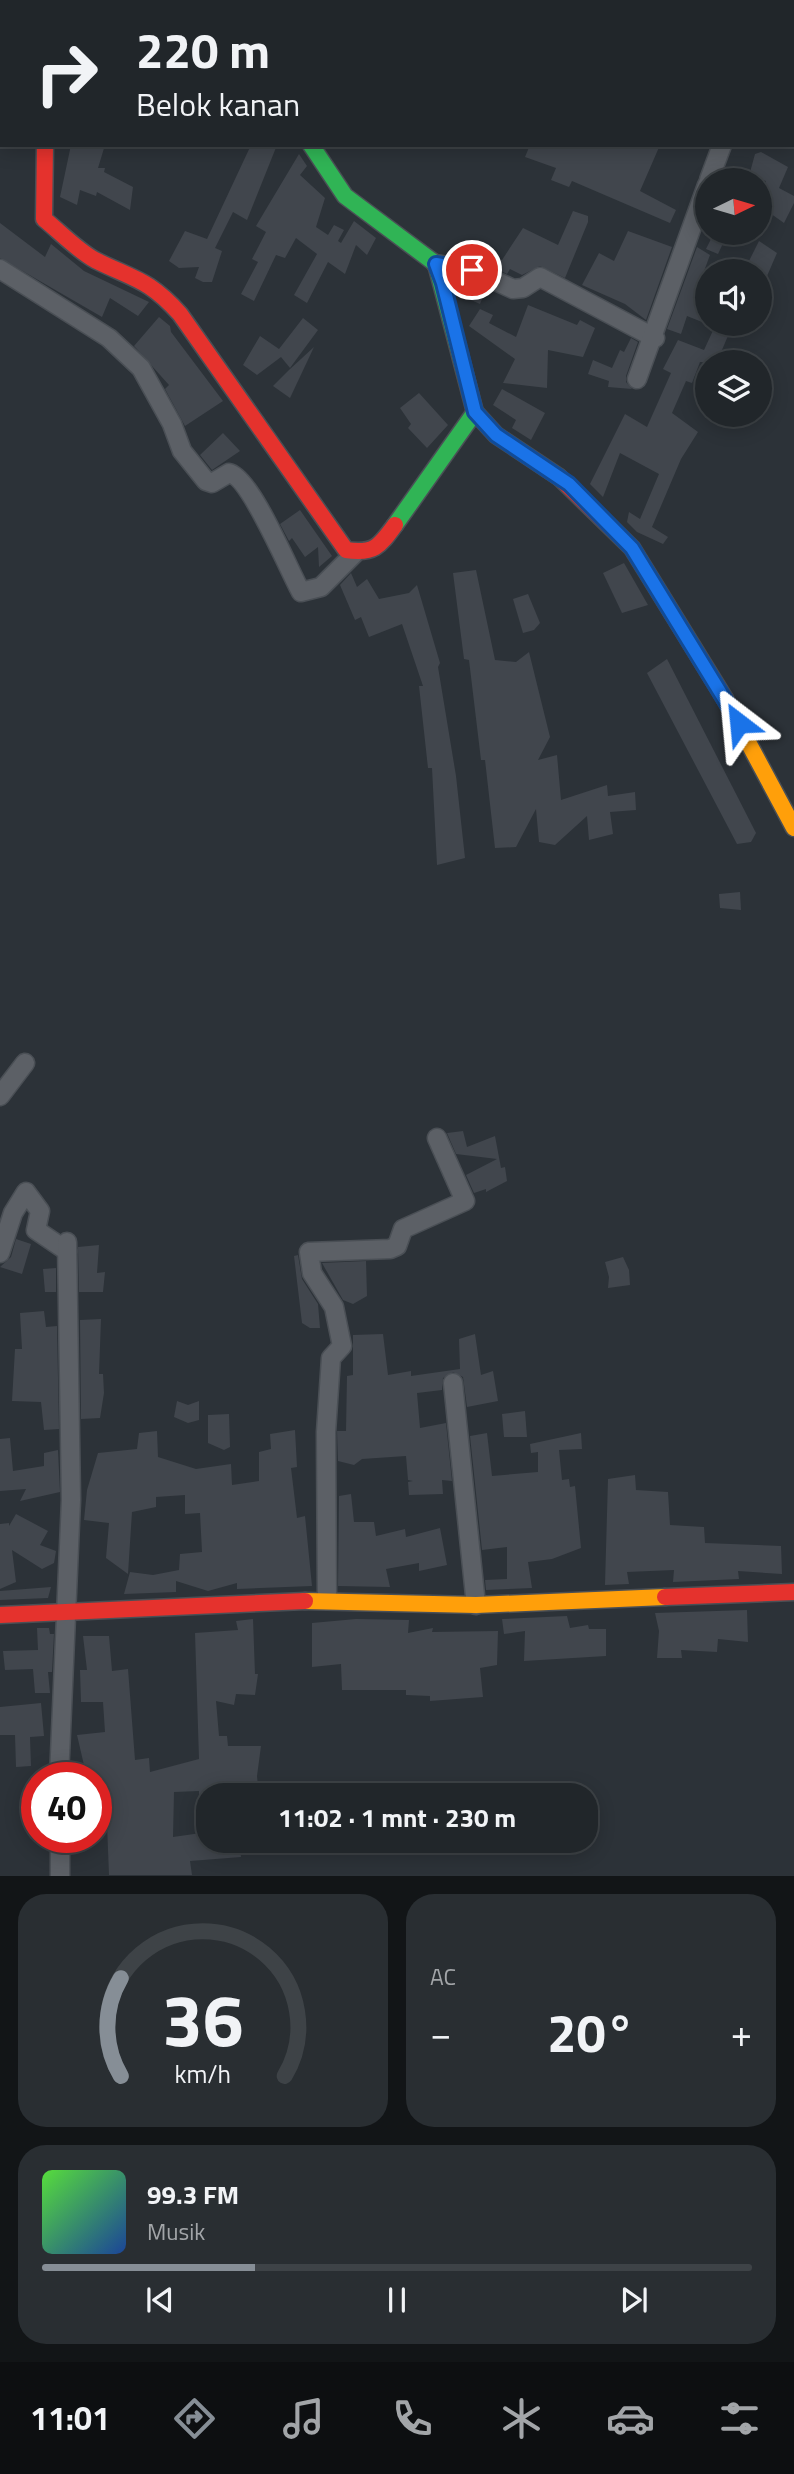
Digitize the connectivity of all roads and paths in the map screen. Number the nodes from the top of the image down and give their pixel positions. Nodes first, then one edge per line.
1 (45, 147) edge
2 (312, 147) edge
3 (721, 147) edge
4 (714, 168) edge
5 (695, 221) edge
6 (436, 264) junction
7 (0, 269) edge
8 (655, 338) junction
9 (638, 379) dead end
10 (475, 412) junction
11 (355, 553) junction
12 (794, 828) edge
13 (25, 1063) dead end
14 (0, 1096) edge
15 (437, 1138) dead end
16 (0, 1253) edge
17 (453, 1383) dead end
18 (794, 1592) edge
19 (327, 1601) junction
20 (476, 1605) junction
21 (67, 1613) junction
22 (0, 1615) edge
23 (60, 1762) edge
24 (60, 1853) edge
25 (60, 1875) edge

1 - 11 street
2 - 6 street
3 - 4 street
5 - 8 street
6 - 8 street
6 - 10 street
7 - 11 street
8 - 9 street
10 - 11 street
10 - 12 street
13 - 14 street
15 - 19 street
16 - 21 street
17 - 20 street
18 - 20 street
19 - 20 street
19 - 21 street
21 - 22 street
21 - 23 street
24 - 25 street

